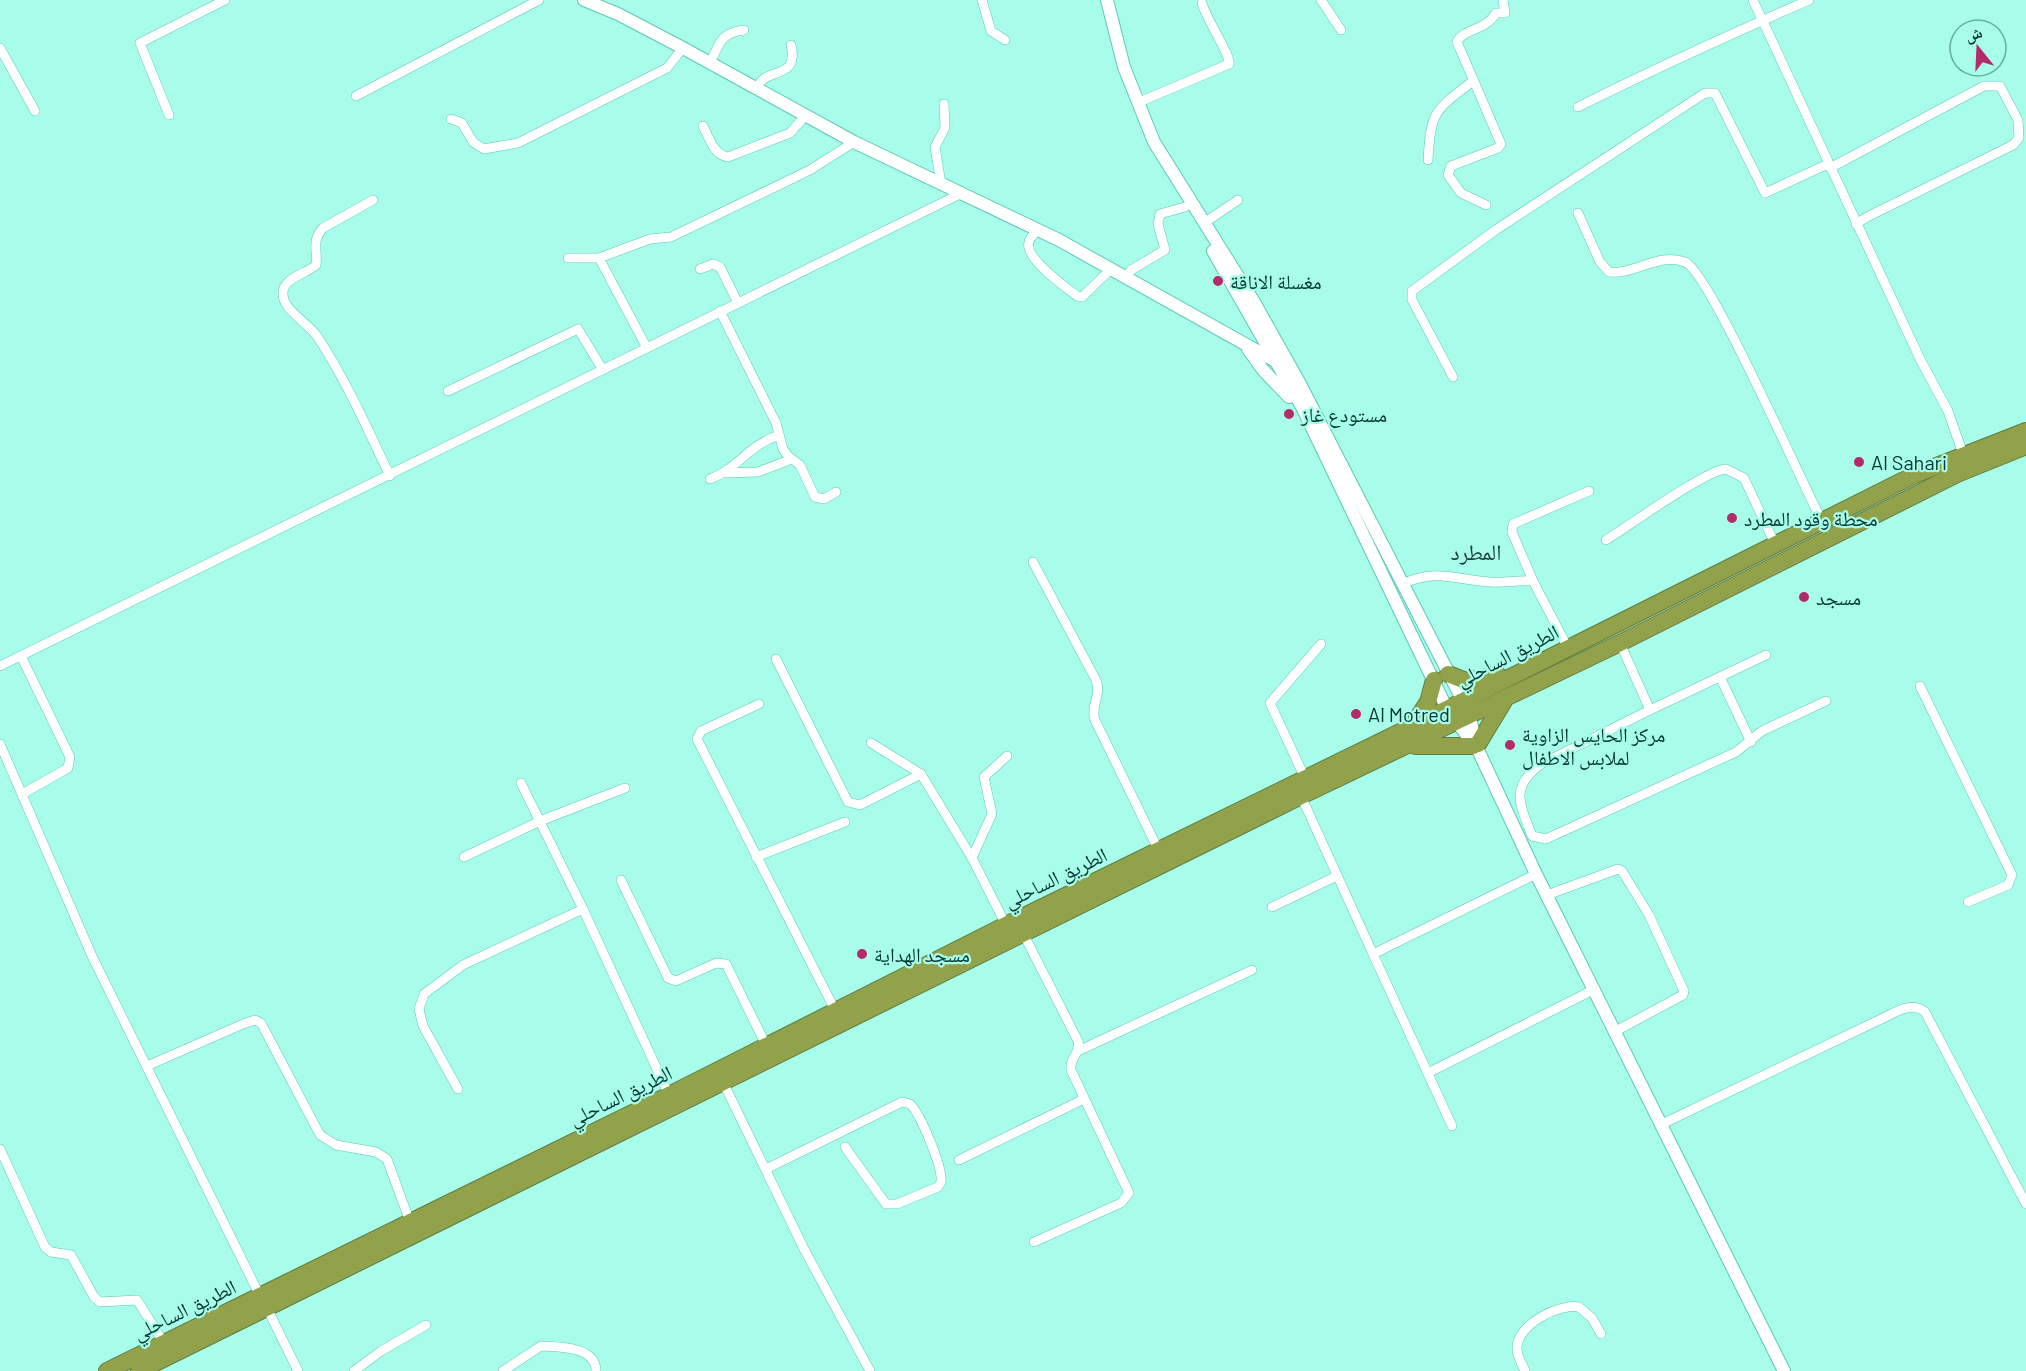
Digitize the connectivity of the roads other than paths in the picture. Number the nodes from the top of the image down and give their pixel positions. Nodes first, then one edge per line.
1 (225, 0) edge
2 (539, 0) edge
3 (584, 0) edge
4 (981, 0) edge
5 (1099, 0) edge
6 (1107, 0) edge
7 (1321, 0) edge
8 (1503, 0) edge
9 (1753, 0) edge
10 (1809, 0) edge
11 (1202, 3) dead end
12 (1764, 21) junction
13 (744, 30) dead end
14 (1341, 30) dead end
15 (1005, 40) dead end
16 (791, 45) dead end
17 (0, 48) edge
18 (683, 48) junction
19 (710, 63) junction
20 (1121, 68) junction
21 (1473, 81) junction
22 (758, 88) junction
23 (356, 96) dead end
24 (944, 104) dead end
25 (1137, 104) junction
26 (1578, 107) dead end
27 (35, 111) dead end
28 (169, 115) dead end
29 (805, 116) junction
30 (450, 119) dead end
31 (703, 126) dead end
32 (854, 142) junction
33 (1428, 160) dead end
34 (1829, 166) junction
35 (941, 184) junction
36 (960, 194) junction
37 (373, 200) dead end
38 (1238, 200) dead end
39 (1486, 205) dead end
40 (1185, 207) junction
41 (1578, 213) dead end
42 (1204, 223) junction
43 (1856, 225) junction
44 (1036, 231) junction
45 (568, 258) dead end
46 (599, 258) junction
47 (700, 269) dead end
48 (1111, 269) junction
49 (1126, 278) junction
50 (738, 303) junction
51 (720, 311) junction
52 (647, 348) junction
53 (1247, 348) junction
54 (1282, 362) junction
55 (603, 370) junction
56 (1453, 378) dead end
57 (448, 391) dead end
58 (1302, 407) junction
59 (2026, 431) edge
60 (779, 435) junction
61 (2026, 446) edge
62 (1963, 454) junction
63 (792, 459) junction
64 (725, 473) junction
65 (390, 476) junction
66 (711, 479) dead end
67 (1589, 490) dead end
68 (836, 492) dead end
69 (1822, 521) junction
70 (1605, 540) dead end
71 (1775, 544) junction
72 (1033, 562) dead end
73 (1533, 581) junction
74 (1402, 584) junction
75 (1620, 643) junction
76 (1321, 644) dead end
77 (1568, 648) junction
78 (1766, 655) dead end
79 (21, 656) junction
80 (776, 659) dead end
81 (0, 666) edge
82 (1516, 674) junction
83 (1441, 677) junction
84 (1720, 677) junction
85 (1920, 686) dead end
86 (1506, 699) junction
87 (1826, 701) dead end
88 (759, 704) dead end
89 (1650, 710) junction
90 (1459, 712) junction
91 (1413, 725) junction
92 (1751, 742) junction
93 (871, 743) dead end
94 (0, 744) edge
95 (1408, 746) junction
96 (1476, 747) junction
97 (1007, 756) dead end
98 (921, 774) junction
99 (1305, 778) junction
100 (521, 783) dead end
101 (625, 788) dead end
102 (24, 793) junction
103 (1301, 796) junction
104 (540, 821) junction
105 (845, 822) dead end
106 (1158, 849) junction
107 (464, 857) dead end
108 (756, 857) junction
109 (972, 858) junction
110 (1536, 874) junction
111 (1337, 876) junction
112 (621, 880) dead end
113 (1546, 895) junction
114 (1968, 902) dead end
115 (1272, 907) dead end
116 (583, 909) junction
117 (1006, 925) junction
118 (1023, 933) junction
119 (1373, 954) junction
120 (1252, 970) dead end
121 (1593, 990) junction
122 (835, 1010) junction
123 (1614, 1032) junction
124 (766, 1045) junction
125 (1078, 1051) junction
126 (147, 1066) junction
127 (1428, 1073) junction
128 (723, 1082) junction
129 (458, 1089) dead end
130 (669, 1095) junction
131 (1084, 1099) junction
132 (1660, 1125) junction
133 (1452, 1126) dead end
134 (845, 1147) dead end
135 (0, 1149) edge
136 (959, 1160) dead end
137 (766, 1169) junction
138 (2026, 1204) edge
139 (410, 1222) junction
140 (1034, 1242) dead end
141 (263, 1302) junction
142 (426, 1325) dead end
143 (1601, 1334) dead end
144 (164, 1343) junction
145 (144, 1363) edge
146 (107, 1371) edge
147 (298, 1371) edge
148 (354, 1371) edge
149 (503, 1371) edge
150 (596, 1371) edge
151 (870, 1371) edge
152 (1525, 1371) edge
153 (1784, 1371) edge

1 - 28 street
2 - 23 street
3 - 18 street
4 - 15 street
5 - 20 street
6 - 20 street
7 - 14 street
8 - 21 street
9 - 12 street
10 - 12 street
11 - 25 street
12 - 26 street
12 - 34 street
13 - 19 street
16 - 22 street
17 - 27 street
18 - 19 street
18 - 30 street
19 - 22 street
20 - 25 street
20 - 40 street
21 - 33 street
21 - 39 street
22 - 29 street
24 - 35 street
25 - 42 street
29 - 31 street
29 - 32 street
32 - 35 street
32 - 46 street
34 - 43 street
34 - 43 street
34 - 56 street
35 - 36 street
36 - 44 street
36 - 50 street
37 - 65 street
38 - 42 street
40 - 49 street
40 - 54 street
41 - 69 street
42 - 54 street
43 - 62 street
44 - 48 street
44 - 48 street
45 - 46 street
46 - 52 street
47 - 50 street
48 - 49 street
49 - 53 street
50 - 51 street
51 - 52 street
51 - 60 street
52 - 55 street
53 - 54 street
53 - 58 street
54 - 58 street
54 - 74 street
55 - 57 street
55 - 65 street
58 - 83 street
59 - 62 highway, الطريق الساحلي
60 - 63 street
60 - 64 street
61 - 75 highway, الطريق الساحلي
62 - 69 highway, الطريق الساحلي
63 - 64 street
63 - 68 street
64 - 66 street
65 - 79 street
67 - 73 street
69 - 71 highway, الطريق الساحلي
70 - 71 street
71 - 77 highway, الطريق الساحلي
72 - 106 street
73 - 74 street
73 - 77 street
74 - 83 street
75 - 86 highway, الطريق الساحلي
75 - 89 street
76 - 99 street
77 - 82 highway, الطريق الساحلي
78 - 84 street
79 - 81 street
79 - 102 street
80 - 98 street
82 - 83 highway
82 - 90 highway, الطريق الساحلي
83 - 90 street
83 - 91 highway
84 - 89 street
84 - 92 street
85 - 114 street
86 - 90 highway, الطريق الساحلي
86 - 96 highway
87 - 92 street
88 - 108 street
89 - 92 street
90 - 91 highway, الطريق الساحلي
90 - 95 highway, الطريق الساحلي
90 - 96 street
91 - 99 highway, الطريق الساحلي
93 - 98 street
94 - 102 street
95 - 96 highway
95 - 103 highway, الطريق الساحلي
96 - 110 street
97 - 109 street
98 - 109 street
99 - 106 highway, الطريق الساحلي
100 - 104 street
101 - 104 street
102 - 126 street
103 - 111 street
103 - 118 highway, الطريق الساحلي
104 - 107 street
104 - 116 street
105 - 108 street
106 - 117 highway, الطريق الساحلي
108 - 122 street
109 - 117 street
110 - 113 street
110 - 119 street
111 - 115 street
111 - 119 street
112 - 124 street
113 - 121 street
113 - 123 street
116 - 129 street
116 - 130 street
117 - 122 highway, الطريق الساحلي
118 - 125 street
118 - 128 highway, الطريق الساحلي
119 - 127 street
120 - 125 street
121 - 123 street
121 - 127 street
122 - 124 highway, الطريق الساحلي
123 - 132 street
124 - 130 highway, الطريق الساحلي
125 - 131 street
126 - 139 street
126 - 141 street
127 - 133 street
128 - 137 street
128 - 141 highway, الطريق الساحلي
130 - 139 highway, الطريق الساحلي
131 - 136 street
131 - 140 street
132 - 138 street
132 - 153 street
134 - 137 street
135 - 144 street
137 - 151 street
139 - 141 highway, الطريق الساحلي
141 - 144 highway, الطريق الساحلي
141 - 145 highway, الطريق الساحلي
141 - 147 street
142 - 148 street
143 - 152 street
144 - 145 highway, الطريق الساحلي
145 - 146 highway, الطريق الساحلي
149 - 150 street

